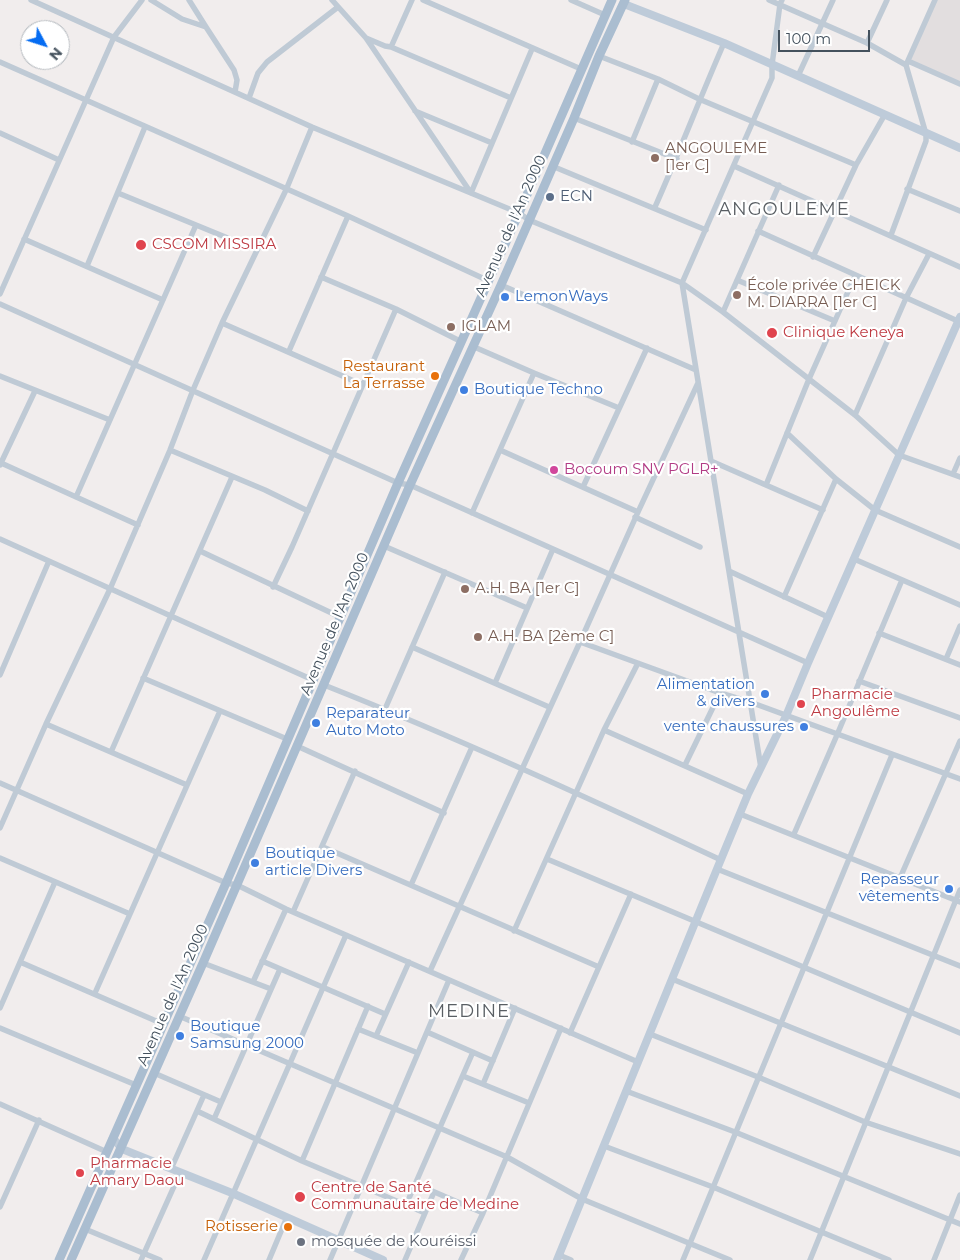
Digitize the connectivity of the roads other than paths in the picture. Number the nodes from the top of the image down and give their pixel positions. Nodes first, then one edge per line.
1 (31, 0) edge
2 (142, 0) edge
3 (151, 0) edge
4 (189, 0) edge
5 (332, 0) edge
6 (412, 0) edge
7 (423, 0) edge
8 (572, 0) edge
9 (612, 0) edge
10 (770, 0) edge
11 (834, 0) edge
12 (887, 0) edge
13 (935, 0) edge
14 (625, 2) edge
15 (781, 2) edge
16 (338, 7) junction
17 (605, 15) junction
18 (822, 23) junction
19 (206, 27) junction
20 (114, 37) junction
21 (366, 38) junction
22 (724, 43) junction
23 (867, 43) junction
24 (391, 46) junction
25 (532, 48) junction
26 (599, 56) junction
27 (0, 62) edge
28 (907, 63) junction
29 (772, 65) junction
30 (581, 69) junction
31 (798, 76) junction
32 (658, 79) junction
33 (960, 84) edge
34 (235, 92) junction
35 (249, 98) junction
36 (511, 98) junction
37 (700, 99) junction
38 (86, 100) junction
39 (415, 111) junction
40 (884, 116) junction
41 (574, 118) junction
42 (754, 121) junction
43 (145, 127) junction
44 (312, 127) junction
45 (0, 134) edge
46 (926, 134) junction
47 (632, 142) junction
48 (492, 143) junction
49 (960, 148) edge
50 (677, 159) junction
51 (59, 160) junction
52 (856, 165) junction
53 (552, 166) junction
54 (734, 166) junction
55 (779, 185) junction
56 (907, 189) junction
57 (286, 190) junction
58 (118, 193) junction
59 (470, 193) junction
60 (655, 207) junction
61 (836, 210) junction
62 (960, 211) edge
63 (520, 214) junction
64 (348, 216) junction
65 (529, 220) junction
66 (196, 225) junction
67 (706, 230) junction
68 (758, 231) junction
69 (891, 235) junction
70 (24, 239) junction
71 (257, 250) junction
72 (929, 254) junction
73 (813, 257) junction
74 (87, 266) junction
75 (960, 267) edge
76 (855, 276) junction
77 (321, 277) junction
78 (737, 280) junction
79 (489, 281) junction
80 (682, 283) junction
81 (500, 286) junction
82 (0, 294) edge
83 (906, 298) junction
84 (163, 300) junction
85 (0, 304) edge
86 (396, 309) junction
87 (723, 312) junction
88 (959, 320) edge
89 (835, 322) junction
90 (222, 323) junction
91 (462, 342) junction
92 (472, 346) junction
93 (646, 348) junction
94 (289, 351) junction
95 (134, 364) junction
96 (696, 370) junction
97 (534, 373) junction
98 (0, 376) edge
99 (809, 379) junction
100 (698, 383) junction
101 (362, 385) junction
102 (35, 390) junction
103 (193, 390) junction
104 (619, 408) junction
105 (855, 415) junction
106 (110, 420) junction
107 (787, 433) junction
108 (170, 450) junction
109 (500, 450) junction
110 (332, 453) junction
111 (899, 455) junction
112 (960, 458) edge
113 (711, 461) junction
114 (0, 464) edge
115 (953, 474) junction
116 (232, 477) junction
117 (960, 477) edge
118 (836, 479) junction
119 (398, 483) junction
120 (410, 484) junction
121 (766, 485) junction
122 (583, 487) junction
123 (76, 497) junction
124 (823, 510) junction
125 (875, 510) junction
126 (308, 511) junction
127 (472, 512) junction
128 (636, 514) junction
129 (138, 525) junction
130 (0, 539) edge
131 (384, 546) junction
132 (960, 546) edge
133 (700, 547) dead end
134 (553, 549) junction
135 (200, 551) junction
136 (854, 559) junction
137 (49, 561) junction
138 (729, 571) junction
139 (445, 572) junction
140 (609, 574) junction
141 (902, 580) junction
142 (273, 587) junction
143 (110, 590) junction
144 (784, 597) junction
145 (960, 605) edge
146 (527, 608) junction
147 (172, 616) junction
148 (340, 617) junction
149 (828, 617) junction
150 (960, 626) edge
151 (739, 632) junction
152 (879, 633) junction
153 (580, 642) junction
154 (412, 646) junction
155 (946, 660) junction
156 (638, 663) junction
157 (808, 663) junction
158 (960, 665) edge
159 (0, 675) edge
160 (143, 678) junction
161 (313, 680) junction
162 (859, 681) junction
163 (495, 683) junction
164 (324, 685) junction
165 (720, 693) junction
166 (750, 702) junction
167 (549, 707) junction
168 (385, 709) junction
169 (220, 711) junction
170 (786, 716) junction
171 (960, 718) edge
172 (46, 724) junction
173 (604, 730) junction
174 (837, 735) junction
175 (287, 739) junction
176 (960, 742) edge
177 (297, 746) junction
178 (472, 747) junction
179 (111, 752) junction
180 (892, 755) junction
181 (685, 765) junction
182 (760, 768) junction
183 (522, 769) junction
184 (354, 771) junction
185 (947, 774) junction
186 (960, 779) edge
187 (0, 783) edge
188 (187, 785) junction
189 (16, 790) junction
190 (576, 793) junction
191 (748, 794) junction
192 (444, 813) junction
193 (740, 814) junction
194 (0, 828) edge
195 (794, 834) junction
196 (322, 847) junction
197 (158, 852) junction
198 (849, 857) junction
199 (0, 858) edge
200 (547, 859) junction
201 (720, 860) junction
202 (717, 869) junction
203 (900, 878) junction
204 (55, 882) junction
205 (226, 883) junction
206 (237, 885) junction
207 (410, 885) junction
208 (960, 890) edge
209 (631, 894) junction
210 (958, 901) edge
211 (460, 906) junction
212 (286, 909) junction
213 (293, 912) junction
214 (826, 912) junction
215 (130, 914) junction
216 (696, 922) junction
217 (514, 931) junction
218 (346, 934) junction
219 (933, 956) junction
220 (262, 961) junction
221 (20, 962) junction
222 (409, 962) junction
223 (203, 963) junction
224 (960, 966) edge
225 (599, 967) junction
226 (803, 967) junction
227 (280, 969) junction
228 (430, 972) junction
229 (672, 978) junction
230 (449, 980) junction
231 (253, 982) junction
232 (322, 987) junction
233 (271, 989) junction
234 (95, 993) junction
235 (368, 1006) junction
236 (0, 1008) edge
237 (515, 1008) junction
238 (910, 1012) junction
239 (384, 1014) junction
240 (178, 1016) junction
241 (780, 1023) junction
242 (163, 1024) junction
243 (0, 1028) edge
244 (561, 1028) junction
245 (358, 1029) junction
246 (427, 1032) junction
247 (570, 1032) junction
248 (960, 1033) edge
249 (650, 1034) junction
250 (376, 1036) junction
251 (246, 1045) junction
252 (473, 1052) junction
253 (418, 1053) junction
254 (493, 1061) junction
255 (638, 1062) junction
256 (289, 1064) junction
257 (888, 1066) junction
258 (154, 1072) junction
259 (463, 1076) junction
260 (758, 1077) junction
261 (335, 1083) junction
262 (483, 1084) junction
263 (136, 1085) junction
264 (626, 1091) junction
265 (204, 1095) junction
266 (960, 1096) edge
267 (221, 1102) junction
268 (529, 1103) junction
269 (0, 1104) edge
270 (394, 1109) junction
271 (197, 1111) junction
272 (214, 1119) junction
273 (39, 1120) junction
274 (865, 1122) junction
275 (441, 1129) junction
276 (735, 1132) junction
277 (113, 1138) junction
278 (256, 1139) junction
279 (604, 1146) junction
280 (122, 1149) junction
281 (107, 1152) junction
282 (960, 1154) edge
283 (507, 1158) junction
284 (302, 1161) junction
285 (171, 1170) junction
286 (180, 1173) junction
287 (844, 1176) junction
288 (416, 1184) junction
289 (361, 1186) junction
290 (713, 1187) junction
291 (3, 1192) edge
292 (434, 1192) junction
293 (232, 1193) junction
294 (960, 1195) edge
295 (582, 1199) junction
296 (406, 1205) junction
297 (0, 1207) edge
298 (425, 1213) junction
299 (483, 1214) junction
300 (287, 1217) junction
301 (950, 1220) junction
302 (960, 1224) edge
303 (85, 1229) junction
304 (821, 1232) junction
305 (339, 1240) junction
306 (690, 1243) junction
307 (144, 1253) junction
308 (558, 1258) edge
309 (59, 1260) edge
310 (71, 1260) edge
311 (141, 1260) edge
312 (160, 1260) edge
313 (204, 1260) edge
314 (269, 1260) edge
315 (330, 1260) edge
316 (384, 1260) edge
317 (405, 1260) edge
318 (461, 1260) edge
319 (571, 1260) edge
320 (683, 1260) edge
321 (730, 1260) edge
322 (810, 1260) edge
323 (889, 1260) edge
324 (934, 1260) edge

1 - 20 street
2 - 20 street
3 - 19 street
4 - 19 street
5 - 16 street
6 - 24 street
7 - 25 street
8 - 17 street
9 - 17 main road, Avenue de l'An 2000
10 - 15 street
11 - 18 street
12 - 23 street
13 - 28 street
14 - 22 street
14 - 26 main road, Avenue de l'An 2000
15 - 18 street
15 - 29 street
16 - 21 street
16 - 35 street
17 - 30 main road, Avenue de l'An 2000
18 - 23 street
18 - 31 street
19 - 34 street
20 - 34 street
20 - 38 street
21 - 24 street
21 - 39 street
22 - 29 street
22 - 37 street
23 - 28 street
24 - 36 street
25 - 30 street
25 - 36 street
26 - 32 street
26 - 41 main road, Avenue de l'An 2000
27 - 38 street
28 - 33 street
28 - 46 street
29 - 31 street
29 - 42 street
30 - 63 main road, Avenue de l'An 2000
31 - 40 street
32 - 37 street
32 - 47 street
34 - 35 street
35 - 44 street
36 - 48 street
37 - 42 street
37 - 50 street
38 - 43 street
38 - 51 street
39 - 48 street
39 - 59 street
40 - 46 street
40 - 52 street
41 - 47 street
41 - 53 main road, Avenue de l'An 2000
42 - 52 street
42 - 54 street
43 - 57 street
43 - 58 street
44 - 57 street
44 - 59 street
45 - 51 street
46 - 49 street
46 - 56 street
47 - 50 street
48 - 59 street
50 - 60 street
51 - 70 street
52 - 61 street
53 - 60 street
53 - 65 main road, Avenue de l'An 2000
54 - 55 street
54 - 67 street
55 - 61 street
55 - 68 street
56 - 62 street
56 - 69 street
57 - 64 street
57 - 71 street
58 - 66 street
58 - 74 street
59 - 63 street
60 - 67 street
61 - 69 street
61 - 73 street
63 - 65 street
63 - 79 main road, Avenue de l'An 2000
64 - 77 street
64 - 79 street
65 - 80 street
65 - 81 main road, Avenue de l'An 2000
66 - 71 street
66 - 84 street
67 - 80 street
68 - 73 street
68 - 78 street
69 - 72 street
70 - 74 street
70 - 82 street
71 - 90 street
72 - 75 street
72 - 83 street
73 - 76 street
74 - 84 street
76 - 83 street
76 - 89 street
77 - 86 street
77 - 94 street
78 - 87 street
78 - 89 street
79 - 91 main road, Avenue de l'An 2000
80 - 87 street
80 - 96 street
81 - 92 main road, Avenue de l'An 2000
81 - 93 street
83 - 88 street
83 - 105 street
84 - 95 street
85 - 95 street
86 - 91 street
86 - 101 street
87 - 99 street
88 - 111 street
89 - 99 street
90 - 94 street
90 - 103 street
91 - 119 main road, Avenue de l'An 2000
92 - 97 street
92 - 120 main road, Avenue de l'An 2000
93 - 96 street
93 - 104 street
94 - 101 street
95 - 103 street
95 - 106 street
96 - 100 street
97 - 104 street
97 - 109 street
98 - 102 street
99 - 105 street
99 - 107 street
100 - 113 street
100 - 128 street
101 - 110 street
102 - 106 street
102 - 114 street
103 - 108 street
103 - 110 street
104 - 122 street
105 - 111 street
106 - 123 street
107 - 118 street
107 - 121 street
108 - 116 street
108 - 129 street
109 - 122 street
109 - 127 street
110 - 119 street
110 - 126 street
111 - 115 street
111 - 125 street
112 - 115 street
113 - 121 street
113 - 138 street
114 - 123 street
115 - 117 street
116 - 126 street
116 - 135 street
118 - 124 street
118 - 125 street
119 - 120 street
119 - 148 main road, Avenue de l'An 2000
120 - 127 street
120 - 131 main road, Avenue de l'An 2000
121 - 124 street
122 - 128 street
123 - 129 street
124 - 144 street
125 - 132 street
125 - 136 street
126 - 142 street
127 - 134 street
128 - 133 street
128 - 140 street
129 - 143 street
130 - 137 street
131 - 139 street
131 - 164 main road, Avenue de l'An 2000
134 - 140 street
134 - 146 street
135 - 142 street
135 - 147 street
136 - 141 street
136 - 149 street
137 - 143 street
137 - 159 street
138 - 144 street
138 - 151 street
139 - 146 street
139 - 154 street
140 - 151 street
140 - 153 street
141 - 145 street
141 - 152 street
142 - 148 street
143 - 147 street
143 - 172 street
144 - 149 street
146 - 163 street
147 - 160 street
147 - 161 street
148 - 161 main road, Avenue de l'An 2000
149 - 157 street
150 - 155 street
151 - 157 street
151 - 166 street
152 - 155 street
152 - 162 street
153 - 156 street
153 - 167 street
154 - 163 street
154 - 168 street
155 - 158 street
156 - 165 street
156 - 173 street
157 - 170 street
160 - 169 street
160 - 179 street
161 - 175 main road, Avenue de l'An 2000
162 - 171 street
162 - 174 street
163 - 167 street
164 - 168 street
164 - 177 main road, Avenue de l'An 2000
165 - 166 street
165 - 181 street
166 - 170 street
166 - 182 street
167 - 183 street
168 - 178 street
169 - 175 street
169 - 188 street
170 - 174 street
170 - 182 street
172 - 179 street
172 - 189 street
173 - 181 street
173 - 190 street
174 - 180 street
174 - 195 street
175 - 205 main road, Avenue de l'An 2000
176 - 185 street
177 - 184 street
177 - 206 main road, Avenue de l'An 2000
178 - 183 street
178 - 192 street
179 - 188 street
180 - 185 street
180 - 198 street
181 - 191 street
182 - 191 street
183 - 190 street
183 - 211 street
184 - 192 street
184 - 196 street
185 - 186 street
185 - 203 street
187 - 189 street
188 - 197 street
189 - 194 street
189 - 197 street
190 - 200 street
190 - 201 street
191 - 193 street
192 - 207 street
193 - 195 street
193 - 201 street
195 - 198 street
196 - 207 street
196 - 213 street
197 - 205 street
197 - 215 street
198 - 203 street
198 - 214 street
199 - 204 street
200 - 209 street
200 - 217 street
201 - 202 street
202 - 214 street
202 - 216 street
203 - 210 street
204 - 215 street
204 - 221 street
205 - 206 street
205 - 242 main road, Avenue de l'An 2000
206 - 212 street
206 - 223 main road, Avenue de l'An 2000
207 - 211 street
208 - 210 street
209 - 216 street
209 - 225 street
210 - 219 street
211 - 217 street
211 - 228 street
212 - 213 street
212 - 220 street
213 - 218 street
214 - 219 street
214 - 226 street
215 - 234 street
216 - 226 street
216 - 229 street
217 - 225 street
218 - 222 street
218 - 232 street
219 - 224 street
219 - 238 street
220 - 227 street
220 - 231 street
221 - 234 street
221 - 236 street
222 - 228 street
222 - 239 street
223 - 231 street
223 - 240 main road, Avenue de l'An 2000
225 - 247 street
226 - 238 street
226 - 241 street
227 - 232 street
227 - 233 street
228 - 230 street
229 - 241 street
229 - 249 street
230 - 237 street
230 - 246 street
231 - 233 street
232 - 235 street
232 - 256 street
233 - 251 street
234 - 242 street
235 - 239 street
235 - 245 street
237 - 244 street
237 - 254 street
238 - 248 street
238 - 257 street
239 - 250 street
240 - 251 street
240 - 258 main road, Avenue de l'An 2000
241 - 257 street
241 - 260 street
242 - 263 main road, Avenue de l'An 2000
243 - 263 street
244 - 247 street
244 - 268 street
245 - 250 street
245 - 261 street
246 - 252 street
246 - 253 street
247 - 255 street
249 - 255 street
249 - 260 street
250 - 253 street
251 - 256 street
251 - 267 street
252 - 254 street
252 - 259 street
253 - 270 street
254 - 262 street
255 - 264 street
256 - 261 street
256 - 278 street
257 - 266 street
257 - 274 street
258 - 265 street
258 - 280 main road, Avenue de l'An 2000
259 - 262 street
259 - 275 street
260 - 274 street
260 - 276 street
261 - 270 street
261 - 284 street
262 - 268 street
263 - 277 main road, Avenue de l'An 2000
264 - 276 street
264 - 279 street
265 - 267 street
265 - 271 street
267 - 272 street
268 - 283 street
269 - 273 street
270 - 275 street
270 - 289 street
271 - 272 street
271 - 285 street
272 - 278 street
273 - 281 street
273 - 291 street
274 - 282 street
274 - 287 street
275 - 283 street
275 - 288 street
276 - 287 street
276 - 290 street
277 - 280 street
277 - 281 main road, Avenue de l'An 2000
278 - 284 street
278 - 293 street
279 - 290 street
279 - 295 street
280 - 285 street
280 - 303 main road, Avenue de l'An 2000
281 - 309 main road, Avenue de l'An 2000
283 - 295 street
283 - 299 street
284 - 289 street
285 - 286 street
286 - 293 street
286 - 307 street
287 - 301 street
287 - 304 street
288 - 292 street
288 - 296 street
289 - 296 street
289 - 305 street
290 - 304 street
290 - 306 street
291 - 297 street
292 - 298 street
292 - 299 street
293 - 300 street
293 - 313 street
294 - 301 street
295 - 306 street
295 - 308 street
296 - 298 street
298 - 317 street
299 - 318 street
300 - 305 street
300 - 314 street
301 - 302 street
301 - 324 street
303 - 307 street
303 - 310 main road, Avenue de l'An 2000
304 - 322 street
304 - 323 street
305 - 315 street
305 - 316 street
306 - 320 street
306 - 321 street
307 - 311 street
307 - 312 street
308 - 319 street

